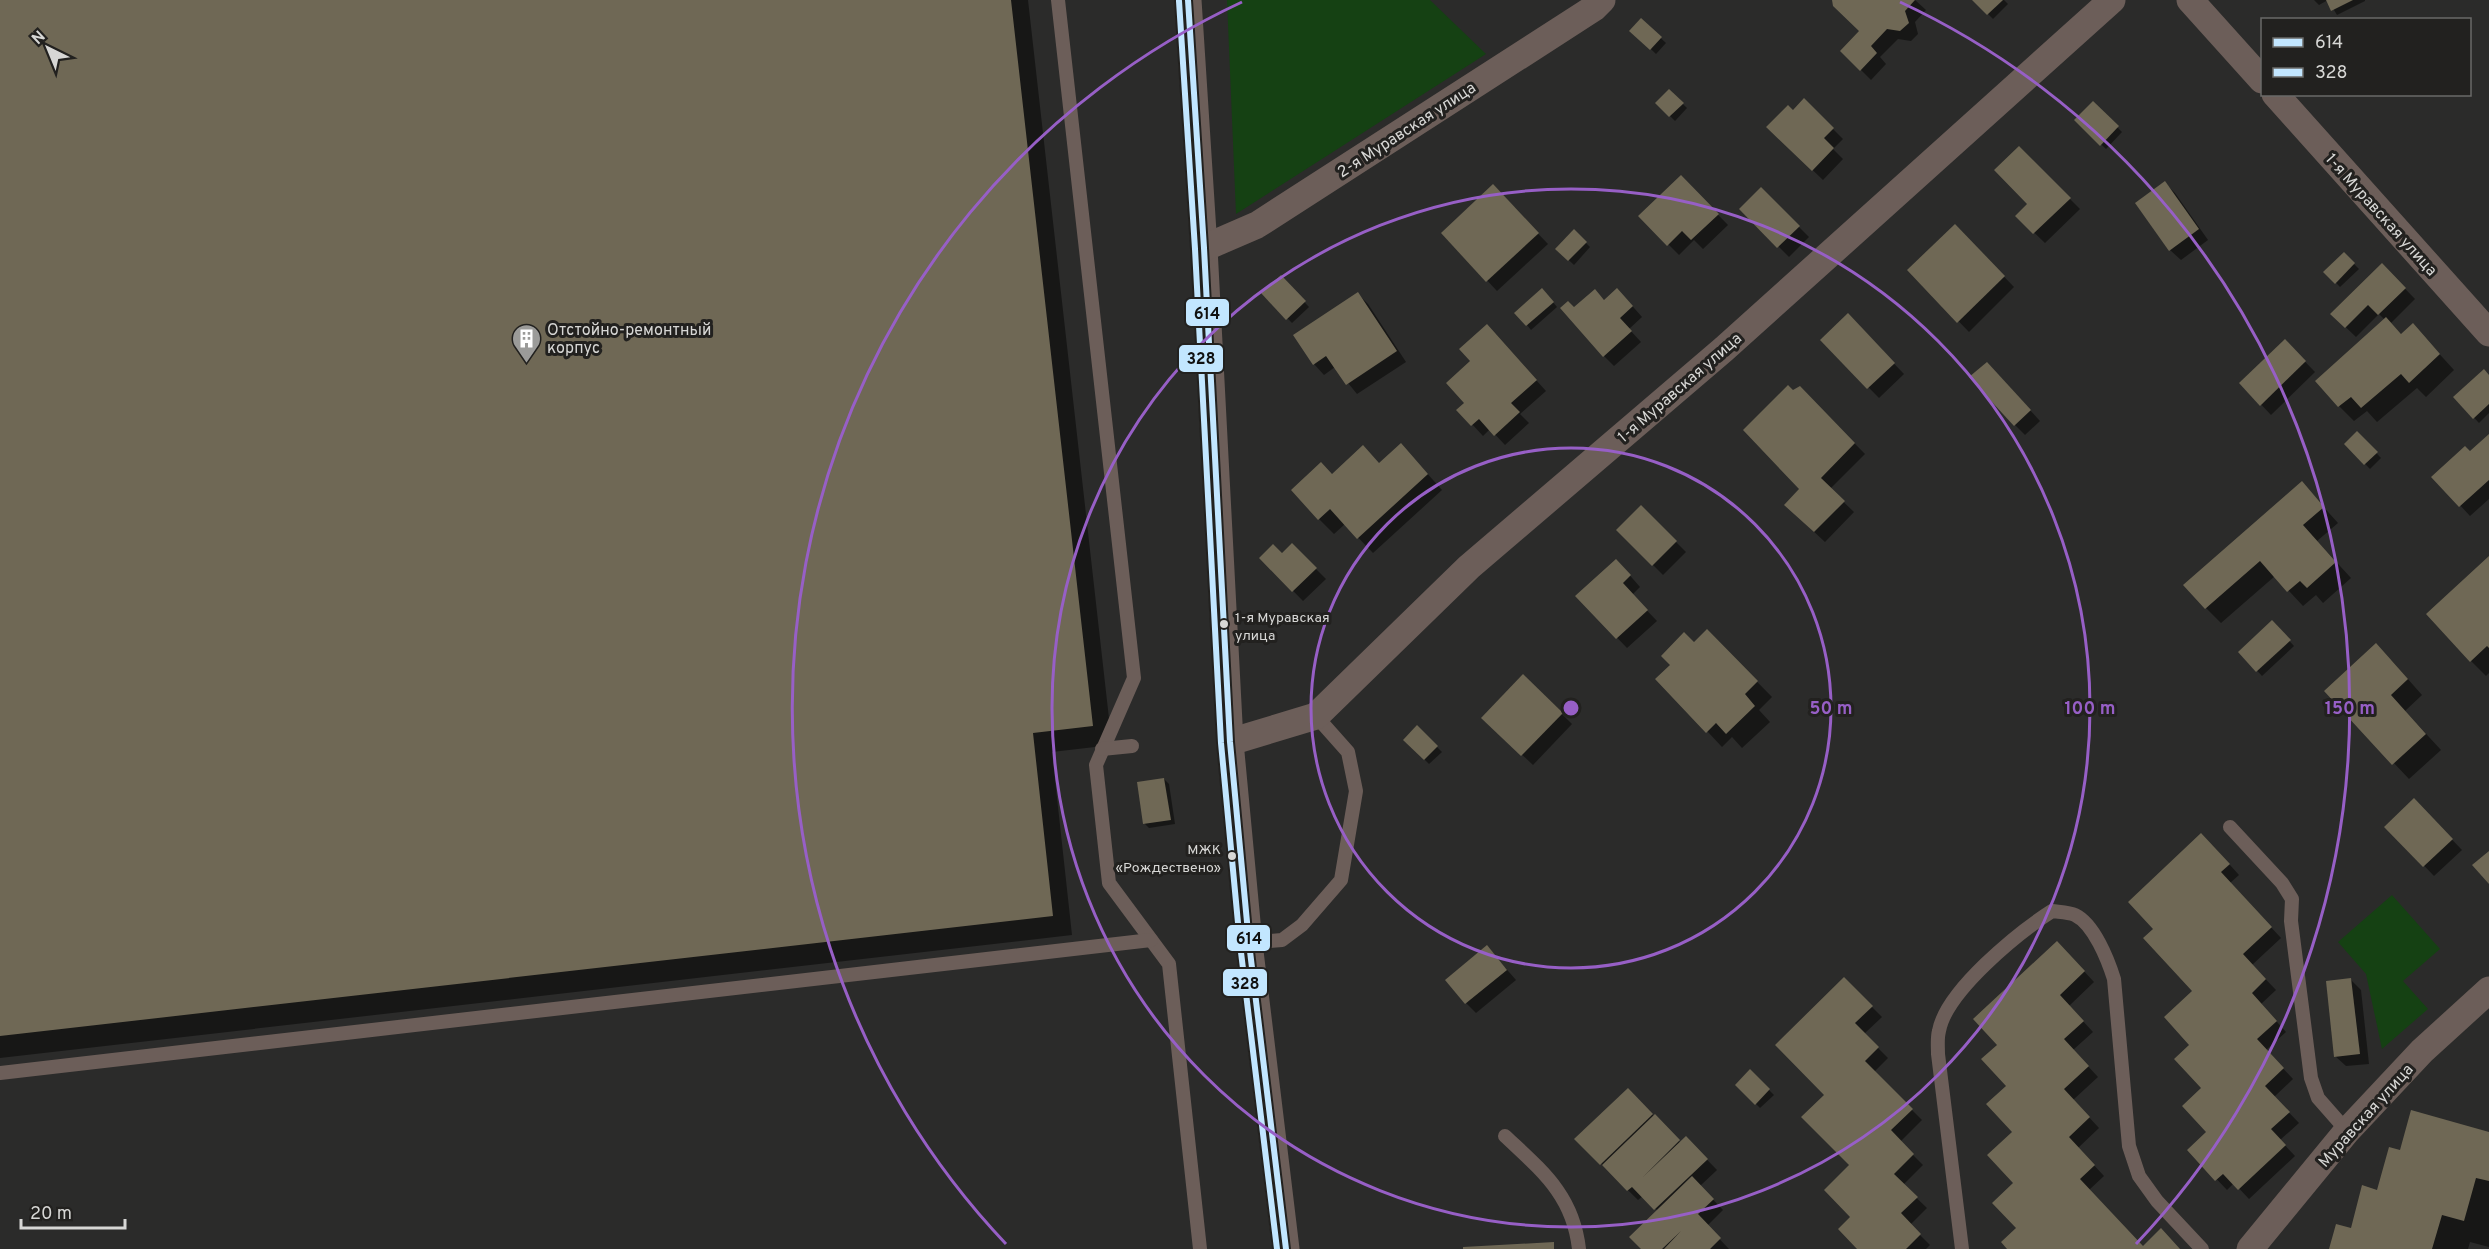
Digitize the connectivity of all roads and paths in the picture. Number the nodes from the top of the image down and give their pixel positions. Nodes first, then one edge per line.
1 (1058, 0) edge
2 (1188, 0) edge
3 (1602, 0) edge
4 (2112, 0) edge
5 (2190, 0) edge
6 (2261, 79) edge
7 (2277, 96) edge
8 (1204, 248) junction
9 (2489, 333) edge
10 (1316, 716) junction
11 (1230, 742) junction
12 (1132, 746) dead end
13 (1102, 749) junction
14 (2230, 827) dead end
15 (1151, 940) junction
16 (1249, 944) junction
17 (2489, 990) edge
18 (0, 1073) edge
19 (2347, 1131) junction
20 (1505, 1136) dead end
21 (1200, 1249) edge
22 (1286, 1249) edge
23 (1580, 1249) edge
24 (1962, 1249) edge
25 (2202, 1249) edge
26 (2250, 1249) edge

1 - 13 lane
2 - 8 street
3 - 8 street, 2-я Муравская улица
4 - 10 street, 1-я Муравская улица
5 - 6 street
7 - 9 street, 1-я Муравская улица
8 - 11 street
10 - 11 street, 1-я Муравская улица
10 - 16 lane
11 - 16 street
12 - 13 lane
13 - 15 lane
14 - 19 lane
15 - 18 lane
15 - 21 lane
16 - 22 street
17 - 19 street, Муравская улица
19 - 26 street, Муравская улица
20 - 23 lane
24 - 25 lane

